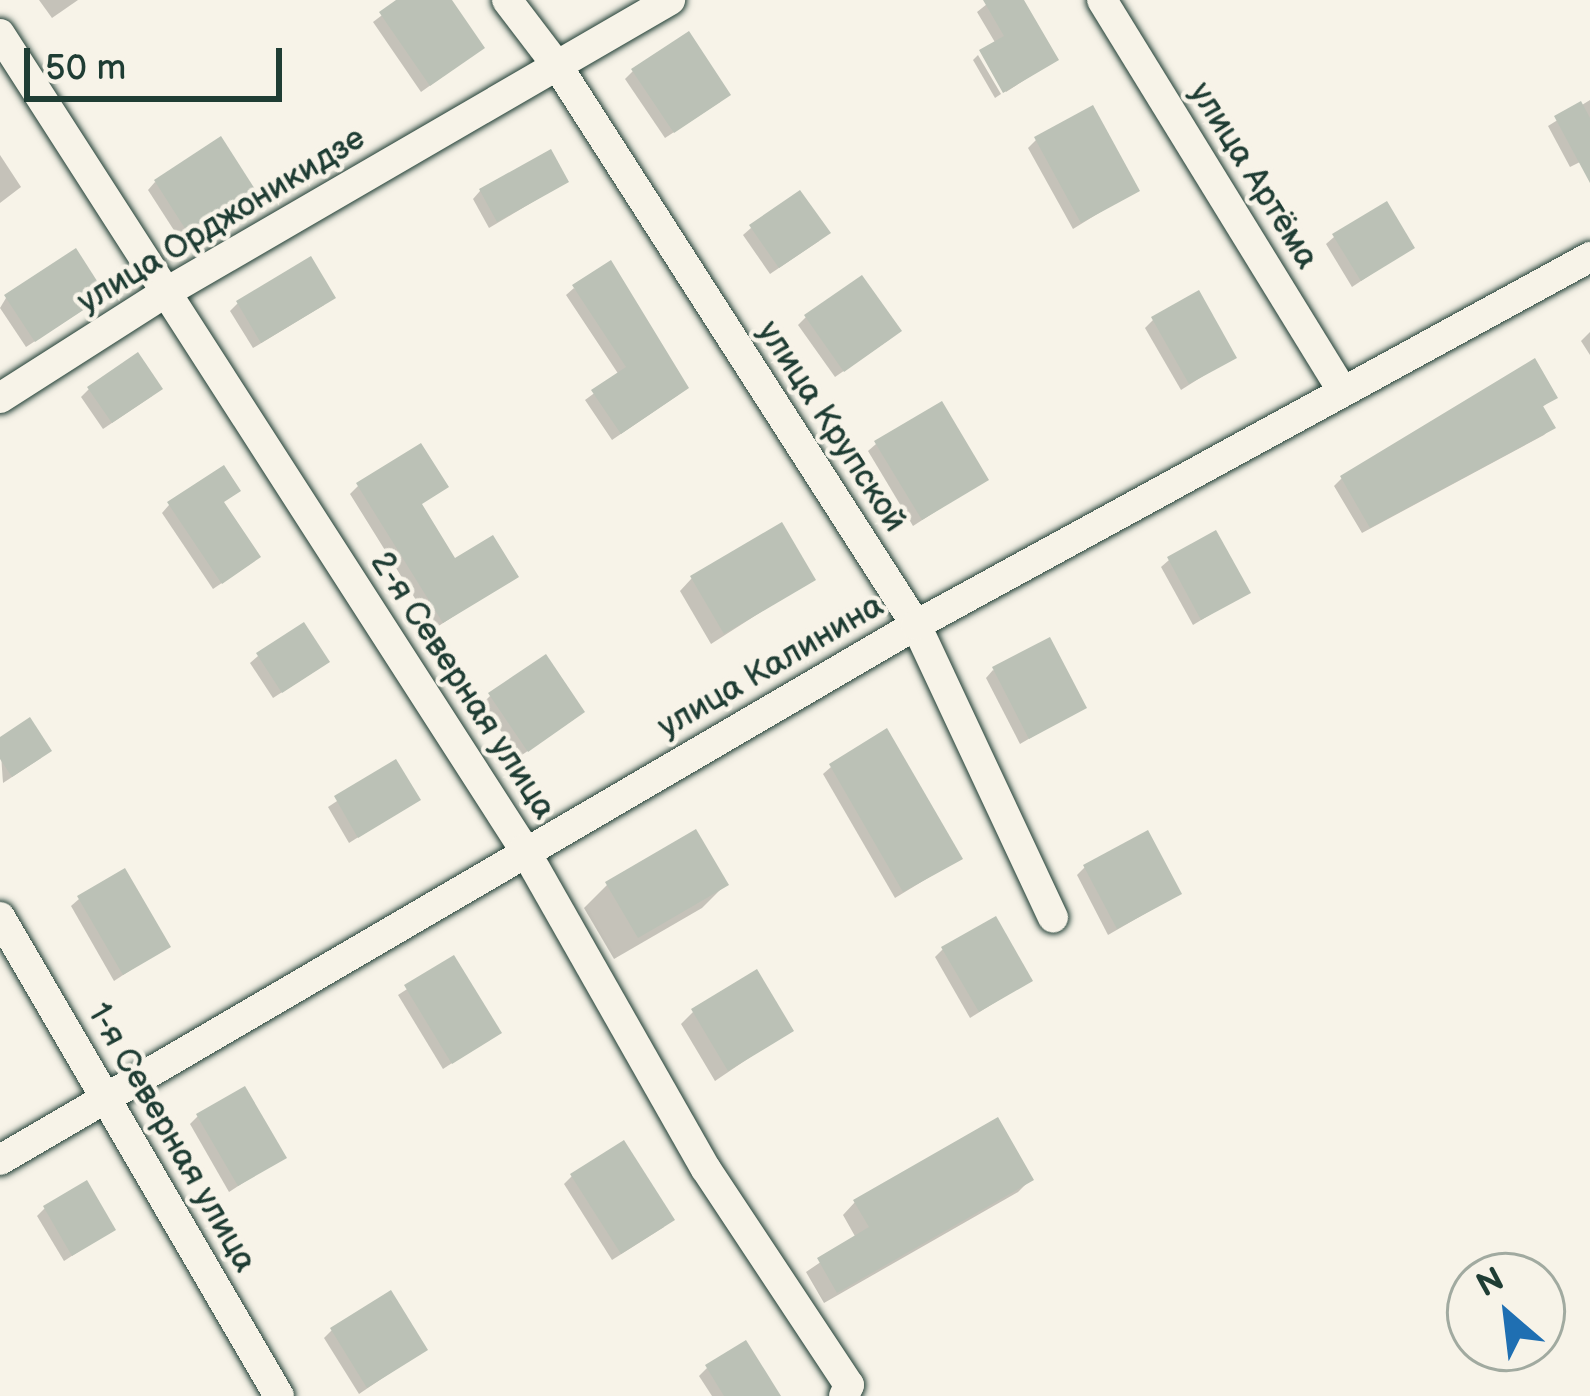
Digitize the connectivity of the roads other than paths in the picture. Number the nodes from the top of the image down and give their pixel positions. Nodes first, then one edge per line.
1 (507, 0) edge
2 (670, 0) edge
3 (1102, 0) edge
4 (0, 34) edge
5 (558, 67) junction
6 (1590, 257) edge
7 (165, 293) junction
8 (1342, 390) junction
9 (0, 398) edge
10 (916, 626) junction
11 (524, 849) junction
12 (1053, 916) dead end
13 (0, 917) edge
14 (107, 1102) junction
15 (0, 1160) edge
16 (846, 1390) edge
17 (279, 1396) edge

1 - 5 street, улица Крупской
2 - 5 street, улица Орджоникидзе
3 - 8 street, улица Артёма
4 - 7 street, 2-я Северная улица
5 - 7 street, улица Орджоникидзе
5 - 10 street, улица Крупской
6 - 8 street, улица Калинина
7 - 9 street, улица Орджоникидзе
7 - 11 street, 2-я Северная улица
8 - 10 street, улица Калинина
10 - 11 street, улица Калинина
10 - 12 street, улица Крупской
11 - 14 street, улица Калинина
11 - 16 street, 2-я Северная улица
13 - 14 street, 1-я Северная улица
14 - 15 street, улица Калинина
14 - 17 street, 1-я Северная улица

